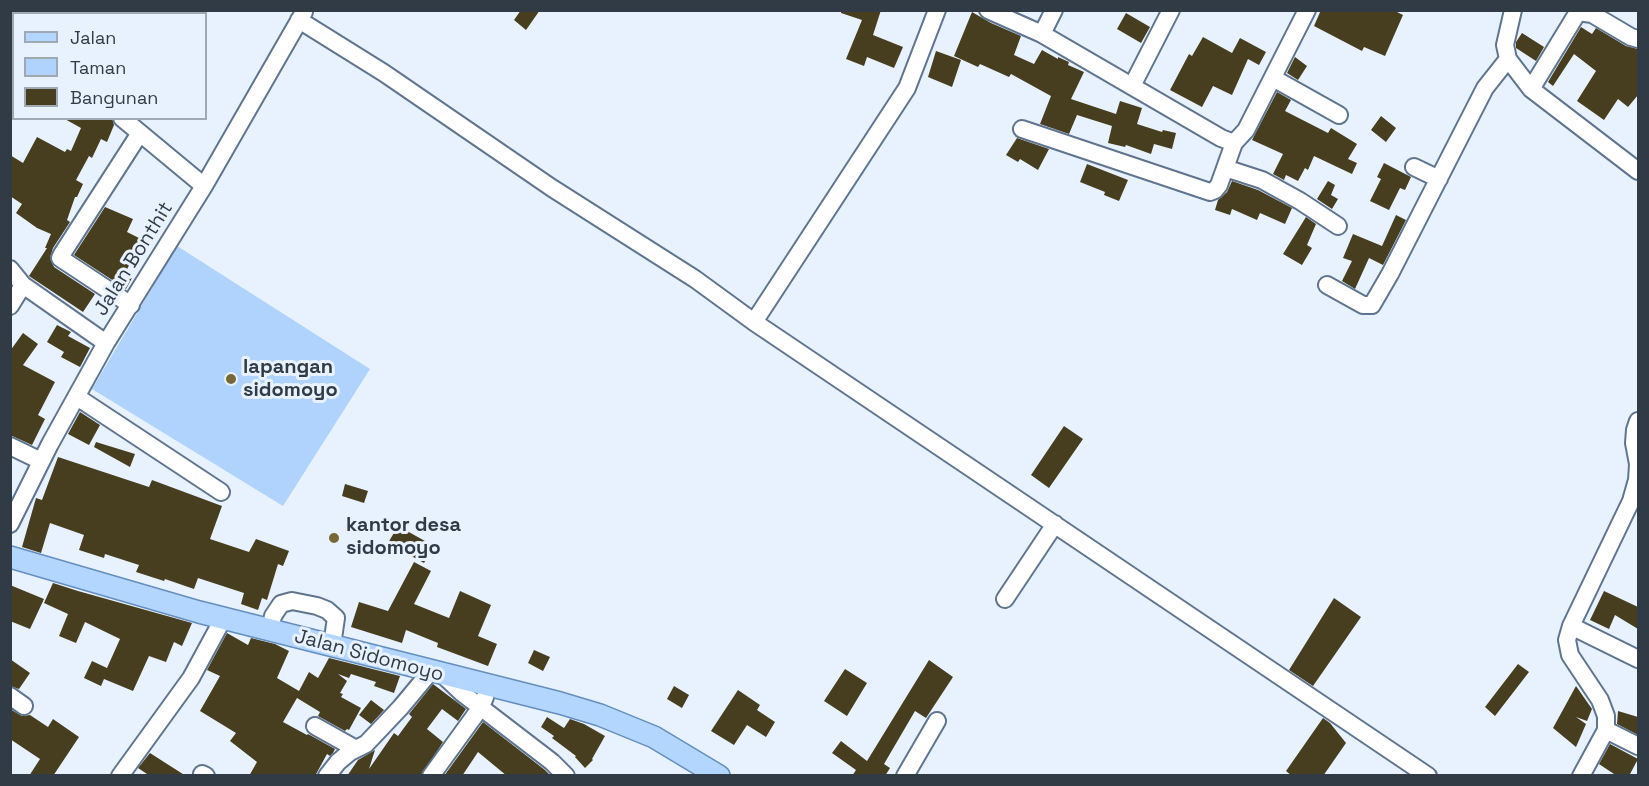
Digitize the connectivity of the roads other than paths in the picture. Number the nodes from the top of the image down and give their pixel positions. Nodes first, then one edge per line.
1 (937, 10) edge
2 (988, 10) edge
3 (1054, 10) edge
4 (1171, 10) edge
5 (1307, 10) edge
6 (1513, 10) edge
7 (302, 15) edge
8 (1042, 34) junction
9 (1638, 39) edge
10 (1508, 58) junction
11 (1273, 78) junction
12 (1132, 86) junction
13 (1531, 89) junction
14 (1339, 115) dead end
15 (125, 120) edge
16 (1022, 129) dead end
17 (141, 133) junction
18 (1234, 143) junction
19 (1414, 167) dead end
20 (1226, 168) junction
21 (1638, 171) edge
22 (1439, 179) junction
23 (204, 186) junction
24 (1338, 226) dead end
25 (10, 269) edge
26 (23, 285) junction
27 (1327, 285) dead end
28 (131, 305) junction
29 (10, 306) edge
30 (754, 322) junction
31 (106, 343) junction
32 (77, 397) junction
33 (1638, 421) edge
34 (10, 446) edge
35 (1637, 455) edge
36 (41, 461) junction
37 (221, 492) dead end
38 (10, 524) edge
39 (1055, 524) junction
40 (10, 557) edge
41 (1005, 599) dead end
42 (223, 619) junction
43 (1571, 626) junction
44 (270, 630) junction
45 (332, 645) junction
46 (1638, 659) edge
47 (437, 673) junction
48 (493, 687) junction
49 (10, 696) edge
50 (24, 706) dead end
51 (481, 707) junction
52 (937, 721) dead end
53 (315, 726) dead end
54 (1606, 730) junction
55 (1638, 746) edge
56 (356, 749) junction
57 (120, 776) edge
58 (327, 776) edge
59 (431, 776) edge
60 (566, 776) edge
61 (719, 776) edge
62 (904, 776) edge
63 (1428, 776) edge
64 (1581, 776) edge

1 - 30 street
2 - 8 street
3 - 8 street
4 - 12 street
5 - 11 street
6 - 10 street
7 - 23 street, Jalan Bonthit
7 - 30 street
8 - 12 street
9 - 13 street
10 - 13 street
10 - 22 street
11 - 14 street
11 - 18 street
12 - 18 street
13 - 21 street
15 - 17 street
16 - 20 street
17 - 23 street
17 - 28 street
18 - 20 street
19 - 22 street
20 - 24 street
22 - 27 street
23 - 28 street, Jalan Bonthit
25 - 26 street
26 - 29 street
26 - 31 street
28 - 31 street, Jalan Bonthit
30 - 39 street
31 - 32 street, Jalan Bonthit
32 - 36 street, Jalan Bonthit
32 - 37 street
33 - 35 street
34 - 36 street
35 - 43 street
36 - 38 street, Jalan Bonthit
39 - 41 street
39 - 63 street
40 - 42 main road, Jalan Sidomoyo
42 - 44 main road, Jalan Sidomoyo
42 - 57 street
43 - 46 street
43 - 54 street
44 - 45 main road, Jalan Sidomoyo
44 - 45 street
45 - 47 main road, Jalan Sidomoyo
47 - 48 main road, Jalan Sidomoyo
47 - 51 street
47 - 56 street
48 - 51 street
48 - 61 main road, Jalan Sidomoyo
49 - 50 street
51 - 59 street
51 - 60 street
52 - 62 street
53 - 56 street
54 - 55 street
54 - 64 street
56 - 58 street

